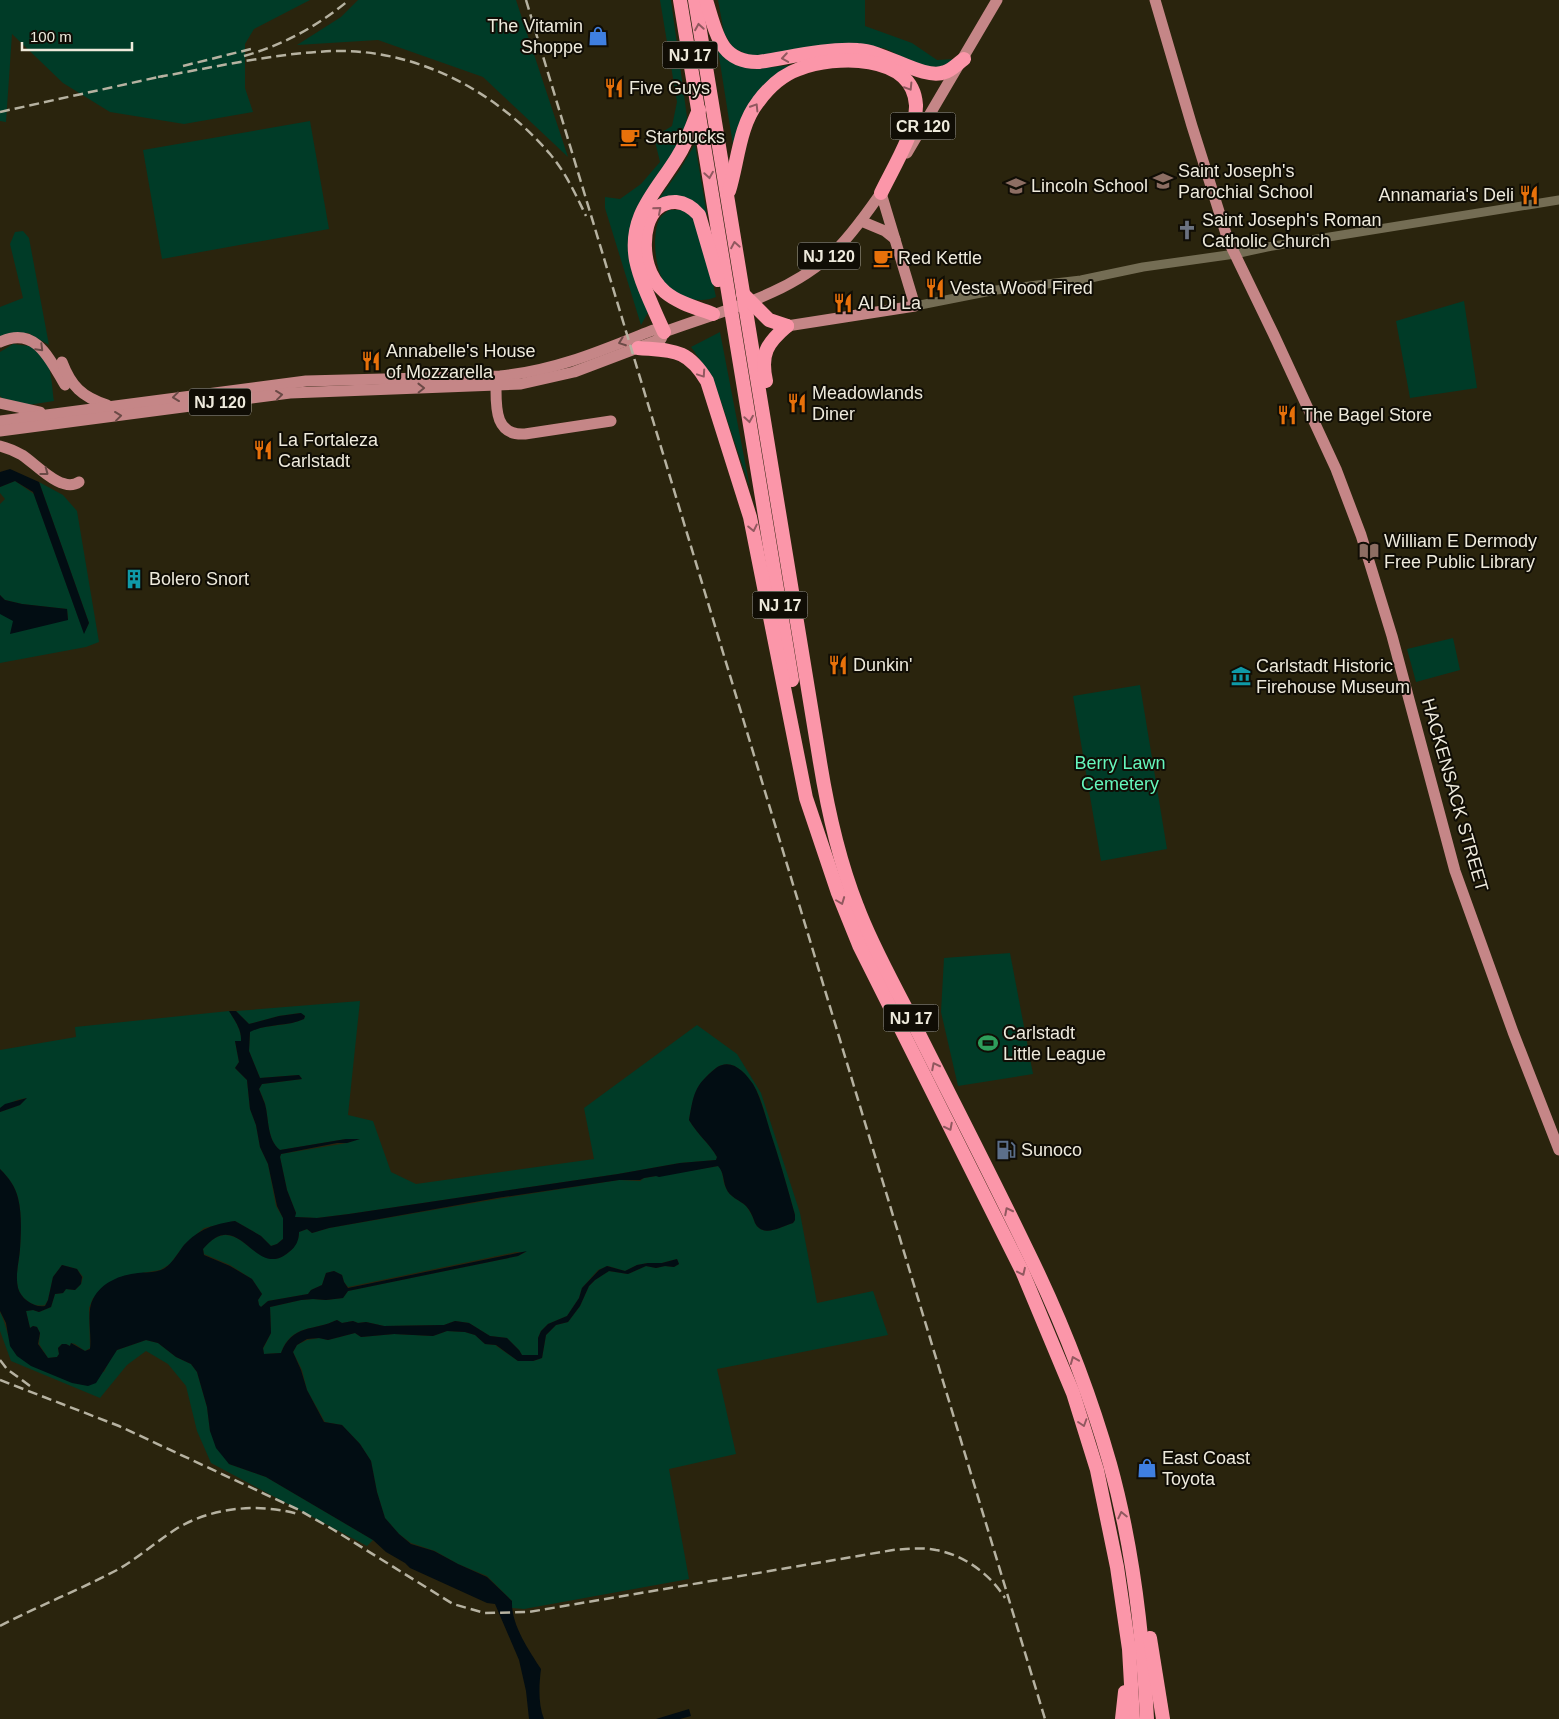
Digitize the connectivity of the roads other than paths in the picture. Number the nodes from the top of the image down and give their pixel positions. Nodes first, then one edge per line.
1 (680, 0) edge
2 (695, 0) edge
3 (706, 0) edge
4 (997, 0) edge
5 (1156, 0) edge
6 (964, 59) junction
7 (699, 109) junction
8 (881, 193) junction
9 (727, 196) junction
10 (1559, 200) edge
11 (861, 221) junction
12 (895, 239) junction
13 (1235, 254) junction
14 (743, 294) junction
15 (915, 306) junction
16 (714, 314) junction
17 (787, 326) junction
18 (660, 338) junction
19 (0, 342) edge
20 (638, 348) joint
21 (738, 353) junction
22 (591, 360) junction
23 (62, 362) dead end
24 (65, 385) dead end
25 (496, 386) junction
26 (0, 404) edge
27 (111, 406) junction
28 (49, 414) junction
29 (0, 420) edge
30 (611, 421) dead end
31 (0, 431) edge
32 (0, 446) edge
33 (770, 462) junction
34 (79, 482) dead end
35 (826, 855) junction
36 (1559, 1150) edge
37 (1127, 1539) junction
38 (1129, 1649) junction
39 (1122, 1719) edge
40 (1133, 1719) edge
41 (1147, 1719) edge
42 (1163, 1719) edge

1 - 7 highway, NJ 17
9 -> 2 highway, NJ 17
6 -> 3 highway
4 - 6 main road, CR 120
5 - 13 main road, HACKENSACK STREET
6 - 8 main road, CR 120
7 - 18 highway
7 -> 21 highway, NJ 17
9 -> 8 highway
8 - 11 main road, NJ 120
8 - 12 main road
14 -> 9 highway, NJ 17
10 - 13 street
11 - 12 main road
11 - 16 main road, NJ 120
12 - 15 main road
13 - 15 street
13 - 36 main road, HACKENSACK STREET
14 - 17 highway
14 - 33 highway, NJ 17
15 - 17 main road
16 - 18 main road, NJ 120
16 -> 21 highway
17 - 33 highway
18 - 20 highway
18 -> 22 main road, NJ 120
18 -> 35 highway
19 -> 24 main road
20 - 22 main road, NJ 120
21 -> 35 highway, NJ 17
22 - 25 main road, NJ 120
22 -> 27 main road, NJ 120
23 - 27 main road
25 - 30 main road
31 -> 25 main road, NJ 120
26 - 28 main road
27 - 28 main road, NJ 120
28 - 29 main road, NJ 120
32 -> 34 main road
37 -> 33 highway, NJ 17
35 -> 38 highway, NJ 17
37 - 41 highway, NJ 17
37 - 42 highway
38 - 39 highway
38 - 40 highway, NJ 17

